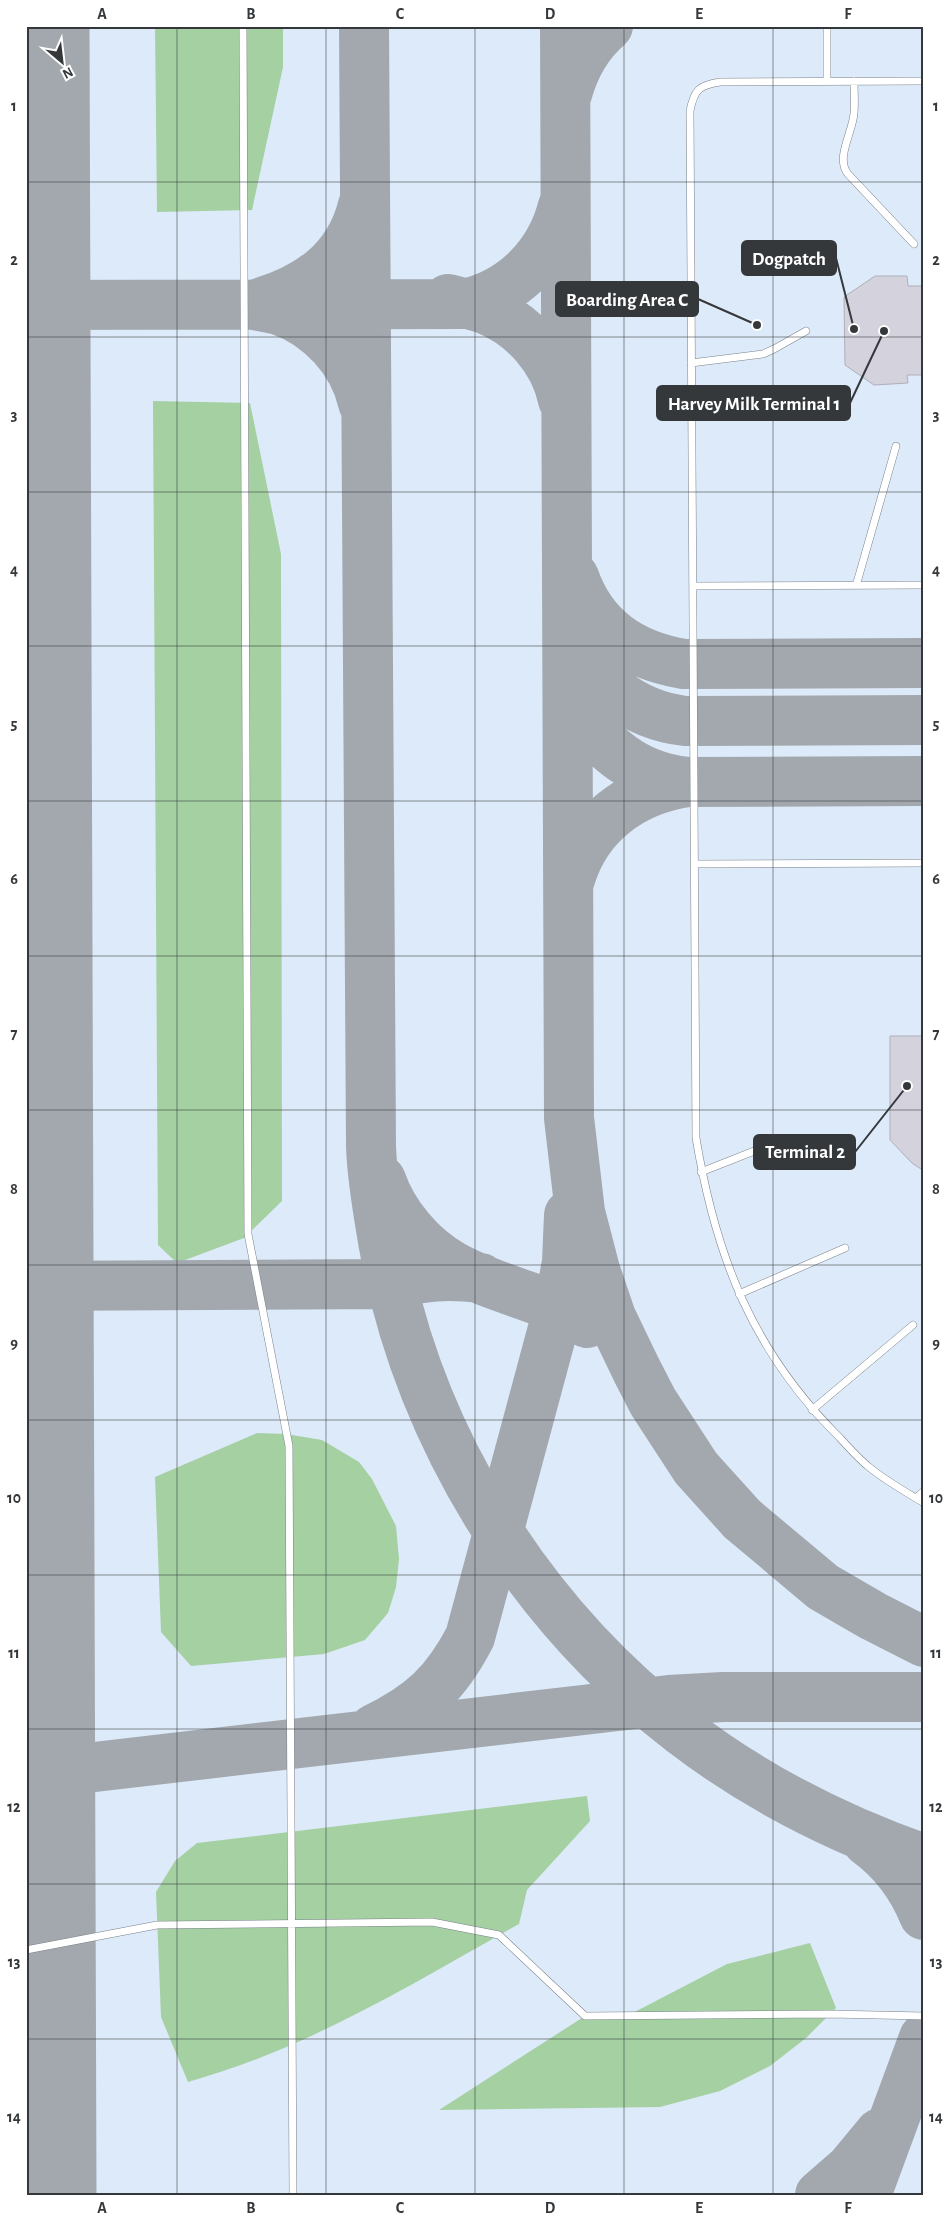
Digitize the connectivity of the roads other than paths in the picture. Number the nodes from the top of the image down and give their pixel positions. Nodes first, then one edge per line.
1 (244, 26) edge
2 (827, 26) edge
3 (827, 80) junction
4 (854, 81) junction
5 (924, 81) edge
6 (914, 244) dead end
7 (806, 331) dead end
8 (691, 363) junction
9 (896, 446) dead end
10 (693, 586) junction
11 (856, 586) junction
12 (924, 586) edge
13 (924, 863) edge
14 (694, 864) junction
15 (777, 1142) dead end
16 (702, 1172) junction
17 (845, 1248) dead end
18 (739, 1294) junction
19 (913, 1325) dead end
20 (812, 1410) junction
21 (924, 1491) edge
22 (916, 1498) junction
23 (924, 1503) edge
24 (292, 1924) junction
25 (26, 1950) edge
26 (924, 2016) edge
27 (293, 2195) edge

1 - 24 lane
2 - 3 lane
3 - 4 lane
3 - 8 lane
4 - 5 lane
4 - 6 lane
7 - 8 lane
8 - 10 lane
9 - 11 lane
10 - 11 lane
10 - 14 lane
11 - 12 lane
13 - 14 lane
14 - 16 lane
15 - 16 lane
16 - 18 lane
17 - 18 lane
18 - 20 lane
19 - 20 lane
20 - 22 lane
21 - 22 lane
22 - 23 lane
24 - 25 lane
24 - 26 lane
24 - 27 lane

